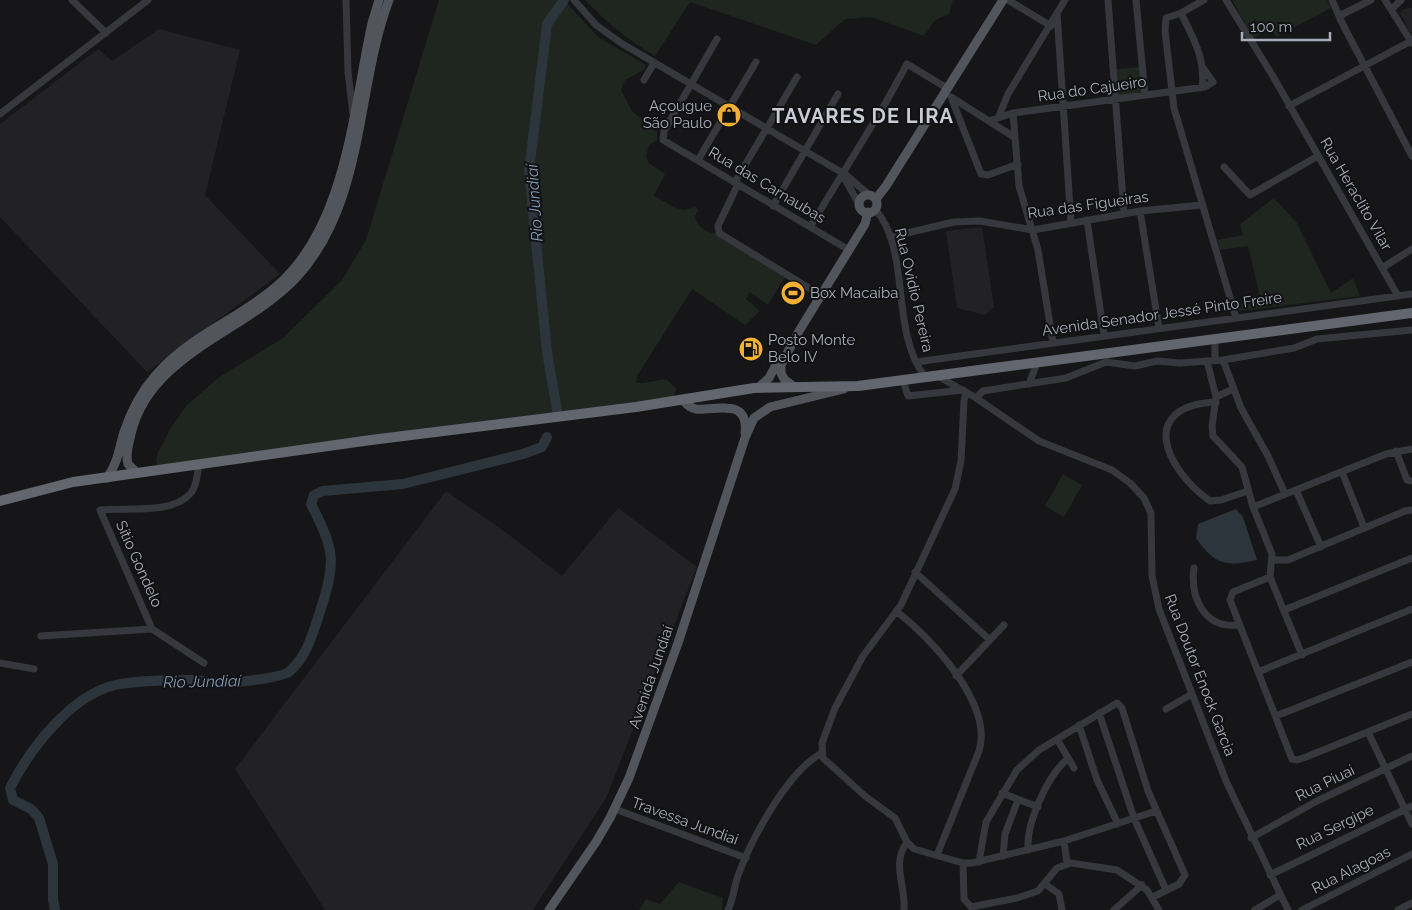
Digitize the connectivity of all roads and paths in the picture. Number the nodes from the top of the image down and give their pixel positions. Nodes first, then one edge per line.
1 (72, 0) edge
2 (148, 0) edge
3 (346, 0) edge
4 (379, 0) edge
5 (389, 0) edge
6 (1003, 0) edge
7 (1008, 0) edge
8 (1065, 0) edge
9 (1108, 0) edge
10 (1136, 0) edge
11 (1204, 0) edge
12 (1226, 0) edge
13 (1332, 0) edge
14 (1371, 0) edge
15 (1385, 0) edge
16 (1401, 0) edge
17 (575, 1) edge
18 (1392, 9) junction
19 (1057, 13) junction
20 (1181, 13) junction
21 (1340, 18) junction
22 (1051, 26) junction
23 (106, 33) junction
24 (717, 39) dead end
25 (1411, 42) edge
26 (756, 62) dead end
27 (654, 64) junction
28 (1365, 66) junction
29 (1204, 69) junction
30 (797, 77) dead end
31 (644, 80) dead end
32 (691, 85) junction
33 (1201, 87) junction
34 (1173, 92) junction
35 (947, 93) junction
36 (838, 94) dead end
37 (1145, 95) junction
38 (1116, 99) junction
39 (1289, 106) junction
40 (1064, 107) junction
41 (729, 108) junction
42 (0, 114) edge
43 (1012, 114) junction
44 (999, 116) junction
45 (357, 118) junction
46 (989, 120) junction
47 (766, 129) junction
48 (1014, 137) junction
49 (804, 151) junction
50 (1318, 156) junction
51 (1412, 156) edge
52 (698, 160) junction
53 (1018, 164) junction
54 (1224, 167) dead end
55 (842, 173) junction
56 (737, 183) junction
57 (870, 204) junction
58 (1202, 205) junction
59 (774, 206) junction
60 (1140, 211) junction
61 (1124, 213) junction
62 (1087, 220) junction
63 (1071, 223) junction
64 (810, 227) junction
65 (1033, 230) junction
66 (890, 237) junction
67 (1412, 249) edge
68 (849, 250) junction
69 (1382, 268) junction
70 (1412, 294) edge
71 (822, 296) junction
72 (1398, 296) junction
73 (1412, 313) edge
74 (1236, 318) junction
75 (1330, 322) junction
76 (1159, 328) junction
77 (1412, 330) edge
78 (1104, 335) junction
79 (1332, 337) junction
80 (1215, 339) junction
81 (792, 343) junction
82 (1053, 343) junction
83 (1103, 359) junction
84 (1215, 360) junction
85 (916, 362) junction
86 (1037, 364) junction
87 (938, 376) junction
88 (925, 377) junction
89 (903, 380) junction
90 (1029, 384) junction
91 (793, 386) junction
92 (858, 386) junction
93 (759, 387) junction
94 (1233, 389) junction
95 (964, 391) junction
96 (976, 398) junction
97 (1216, 399) junction
98 (683, 400) junction
99 (745, 438) junction
100 (1412, 449) edge
101 (1396, 451) junction
102 (123, 453) junction
103 (199, 464) junction
104 (1342, 472) junction
105 (137, 474) junction
106 (107, 478) junction
107 (1412, 481) edge
108 (1296, 490) junction
109 (1248, 491) junction
110 (1285, 494) junction
111 (0, 501) edge
112 (1253, 507) junction
113 (1412, 510) edge
114 (1364, 527) junction
115 (1321, 547) junction
116 (1412, 558) edge
117 (1272, 560) junction
118 (1194, 568) dead end
119 (915, 572) junction
120 (1270, 577) junction
121 (1412, 609) edge
122 (1284, 610) junction
123 (896, 611) junction
124 (1004, 625) dead end
125 (1238, 625) junction
126 (152, 629) junction
127 (41, 636) dead end
128 (990, 640) junction
129 (1302, 655) junction
130 (1412, 662) edge
131 (0, 663) edge
132 (204, 663) dead end
133 (34, 669) dead end
134 (1258, 672) junction
135 (956, 676) junction
136 (1192, 694) junction
137 (1166, 709) dead end
138 (1099, 713) junction
139 (1412, 714) edge
140 (1276, 716) junction
141 (1079, 725) junction
142 (1368, 732) junction
143 (1057, 739) junction
144 (822, 753) junction
145 (1412, 756) edge
146 (1067, 759) junction
147 (1074, 768) dead end
148 (1386, 769) junction
149 (1002, 793) junction
150 (1018, 800) junction
151 (1412, 806) edge
152 (1038, 807) junction
153 (615, 810) junction
154 (1404, 810) junction
155 (1156, 812) junction
156 (1134, 818) junction
157 (1118, 824) junction
158 (1412, 824) edge
159 (1252, 838) junction
160 (1064, 841) junction
161 (906, 842) junction
162 (1028, 850) junction
163 (1412, 854) edge
164 (937, 855) junction
165 (1003, 856) junction
166 (746, 858) junction
167 (979, 862) junction
168 (963, 863) junction
169 (1067, 863) junction
170 (1270, 875) junction
171 (1045, 884) junction
172 (1142, 885) junction
173 (1166, 890) junction
174 (1280, 895) junction
175 (1153, 897) junction
176 (1412, 903) edge
177 (549, 910) edge
178 (728, 910) edge
179 (904, 910) edge
180 (1062, 910) edge
181 (1114, 910) edge
182 (1159, 910) edge
183 (1255, 910) edge
184 (1288, 910) edge
185 (1302, 910) edge
186 (1398, 910) edge

1 - 23 street
2 - 23 street
3 - 45 street
4 - 45 main road
5 - 45 main road
6 - 35 main road
7 - 22 street
8 - 19 street
9 - 38 street
10 - 37 street
11 - 20 street
12 - 39 street, Rua Heraclito Vilar
13 - 21 street
14 - 21 street
15 - 18 street
16 - 18 street
17 - 27 street
18 - 25 street
19 - 22 street
19 - 40 street
20 - 29 street
20 - 34 street
21 - 28 street
22 - 44 street
23 - 42 street
24 - 32 street
25 - 28 street
26 - 41 street
27 - 31 street
27 - 32 street
28 - 39 street
28 - 51 street
29 - 33 street
29 - 33 street, Rua do Cajueiro
30 - 47 street
32 - 41 street
32 - 52 street, Rua das Carnaubas
33 - 34 street, Rua do Cajueiro
34 - 37 street, Rua do Cajueiro
34 - 58 street
35 - 46 street
35 - 53 street
35 - 55 street
35 - 57 main road
36 - 49 street
37 - 38 street, Rua do Cajueiro
38 - 40 street, Rua do Cajueiro
38 - 61 street
39 - 50 street, Rua Heraclito Vilar
40 - 43 street, Rua do Cajueiro
40 - 63 street
41 - 47 street
41 - 52 street
43 - 44 street, Rua do Cajueiro
43 - 48 street
44 - 46 street, Rua do Cajueiro
45 - 102 main road
46 - 48 street
47 - 49 street
47 - 56 street
48 - 53 street
49 - 55 street
49 - 59 street
50 - 54 street
50 - 69 street, Rua Heraclito Vilar
52 - 56 street, Rua das Carnaubas
53 - 65 street
55 - 57 street
55 - 57 street, Rua Ovidio Pereira
55 - 64 street
56 - 59 street, Rua das Carnaubas
56 - 71 street
57 - 66 street, Rua Ovidio Pereira
57 - 68 main road
58 - 60 street, Rua das Figueiras
58 - 74 street
59 - 64 street, Rua das Carnaubas
60 - 61 street, Rua das Figueiras
60 - 76 street
61 - 62 street, Rua das Figueiras
62 - 63 street, Rua das Figueiras
62 - 78 street
63 - 65 street, Rua das Figueiras
64 - 68 street, Rua das Carnaubas
65 - 66 street, Rua das Figueiras
65 - 82 street
66 - 85 street, Rua Ovidio Pereira
67 - 69 street
68 - 71 main road
69 - 72 street, Rua Heraclito Vilar
70 - 72 street, Avenida Senador Jessé Pinto Freire
71 - 81 main road
72 - 74 street, Avenida Senador Jessé Pinto Freire
73 - 75 highway
74 - 76 street, Avenida Senador Jessé Pinto Freire
75 - 79 street
75 - 80 highway
76 - 78 street, Avenida Senador Jessé Pinto Freire
77 - 79 street
78 - 82 street, Avenida Senador Jessé Pinto Freire
79 - 84 street
80 - 83 highway
80 - 84 street
81 - 91 main road
81 - 93 main road
82 - 85 street, Avenida Senador Jessé Pinto Freire
83 - 84 street
83 - 86 highway
83 - 90 street
84 - 94 street
84 - 97 street
85 - 88 street, Rua Ovidio Pereira
86 - 87 highway
86 - 90 street
87 - 88 highway
87 - 95 street, Rua Doutor Enock Garcia
88 - 89 highway
89 - 92 highway
89 - 95 street
90 - 96 street
91 - 92 highway
91 - 93 highway
92 - 99 main road, Avenida Jundiaí
93 - 98 highway
94 - 97 street
94 - 110 street
95 - 96 street, Rua Doutor Enock Garcia
95 - 119 street
96 - 136 street, Rua Doutor Enock Garcia
97 - 109 street
97 - 109 street
98 - 99 main road, Avenida Jundiaí
98 - 103 highway
99 - 153 main road, Avenida Jundiaí
100 - 101 street
101 - 104 street
101 - 107 street
102 - 105 main road
102 - 106 main road
103 - 105 highway
103 - 126 street, Sítio Gondelo
104 - 108 street
104 - 114 street
105 - 106 highway
106 - 111 highway
108 - 110 street
108 - 115 street
109 - 112 street
110 - 112 street
112 - 117 street
113 - 114 street
114 - 115 street
115 - 117 street
116 - 122 street
117 - 120 street
118 - 125 street
119 - 123 street
119 - 128 street
120 - 122 street
120 - 125 street
121 - 129 street
122 - 129 street
123 - 135 street
123 - 144 street
124 - 128 street
125 - 134 street
126 - 127 street
126 - 132 street
128 - 135 street
129 - 134 street
130 - 140 street
131 - 133 street
134 - 140 street
135 - 164 street
136 - 137 street
136 - 159 street, Rua Doutor Enock Garcia
138 - 141 street
138 - 155 street
138 - 156 street
139 - 142 street
140 - 142 street
141 - 143 street
141 - 157 street
142 - 148 street
143 - 146 street
143 - 149 street
144 - 161 street
144 - 166 street
145 - 148 street, Rua Piuai
146 - 147 street
146 - 152 street
148 - 154 street
148 - 159 street, Rua Piuai
149 - 150 street
149 - 167 street
150 - 152 street
150 - 165 street
151 - 154 street, Rua Sergipe
152 - 162 street
153 - 166 street, Travessa Jundiai
153 - 177 main road, Avenida Jundiaí
154 - 158 street
154 - 170 street, Rua Sergipe
155 - 156 street
155 - 173 street
156 - 157 street
156 - 173 street
157 - 160 street
159 - 170 street, Rua Doutor Enock Garcia
160 - 162 street
160 - 169 street
161 - 164 street
161 - 179 street
162 - 165 street
163 - 185 street, Rua Alagoas
164 - 168 street
165 - 167 street
166 - 178 street
167 - 168 street
168 - 171 street
169 - 171 street
169 - 172 street
170 - 174 street, Rua Doutor Enock Garcia
171 - 180 street
172 - 175 street
172 - 181 street
173 - 175 street
174 - 183 street
174 - 184 street, Rua Doutor Enock Garcia
175 - 182 street
176 - 186 street

